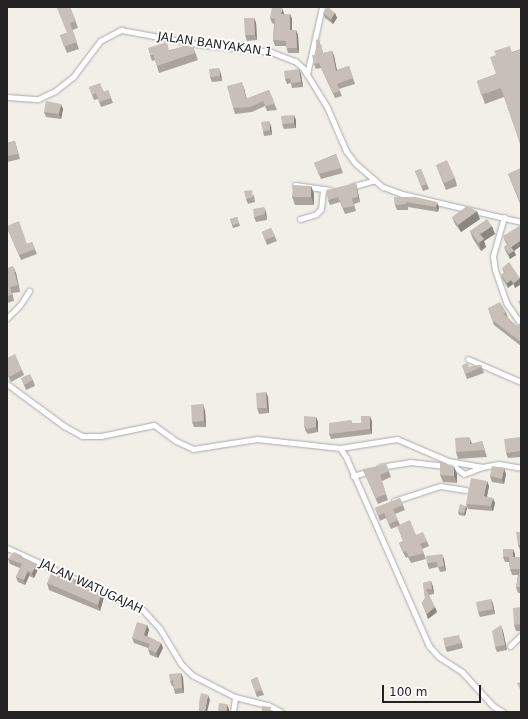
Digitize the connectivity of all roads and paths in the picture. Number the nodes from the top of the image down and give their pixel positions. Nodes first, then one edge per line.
1 (322, 7) edge
2 (307, 74) junction
3 (7, 98) edge
4 (375, 180) junction
5 (295, 185) edge
6 (343, 188) edge
7 (323, 190) junction
8 (335, 190) edge
9 (504, 217) junction
10 (300, 219) dead end
11 (521, 222) edge
12 (30, 291) dead end
13 (7, 318) edge
14 (521, 324) edge
15 (468, 359) dead end
16 (521, 382) edge
17 (7, 384) edge
18 (340, 448) junction
19 (482, 467) junction
20 (521, 468) edge
21 (353, 476) junction
22 (466, 490) dead end
23 (386, 504) edge
24 (375, 509) edge
25 (369, 512) junction
26 (7, 548) edge
27 (521, 635) edge
28 (510, 646) dead end
29 (235, 697) junction
30 (233, 712) edge
31 (281, 712) edge
32 (503, 712) edge

1 - 2 street
2 - 3 street, JALAN BANYAKAN 1
2 - 4 street, JALAN BANYAKAN 1
4 - 6 street
4 - 9 street, JALAN BANYAKAN 1
5 - 7 street
7 - 8 street
7 - 10 street
9 - 11 street, JALAN BANYAKAN 1
9 - 14 street
12 - 13 street
15 - 16 street
17 - 18 street
18 - 19 street
18 - 21 street
19 - 20 street
19 - 21 street
21 - 25 street
22 - 23 street
24 - 25 street
25 - 32 street
26 - 29 street, JALAN WATUGAJAH
27 - 28 street
29 - 30 street
29 - 31 street, JALAN WATUGAJAH

